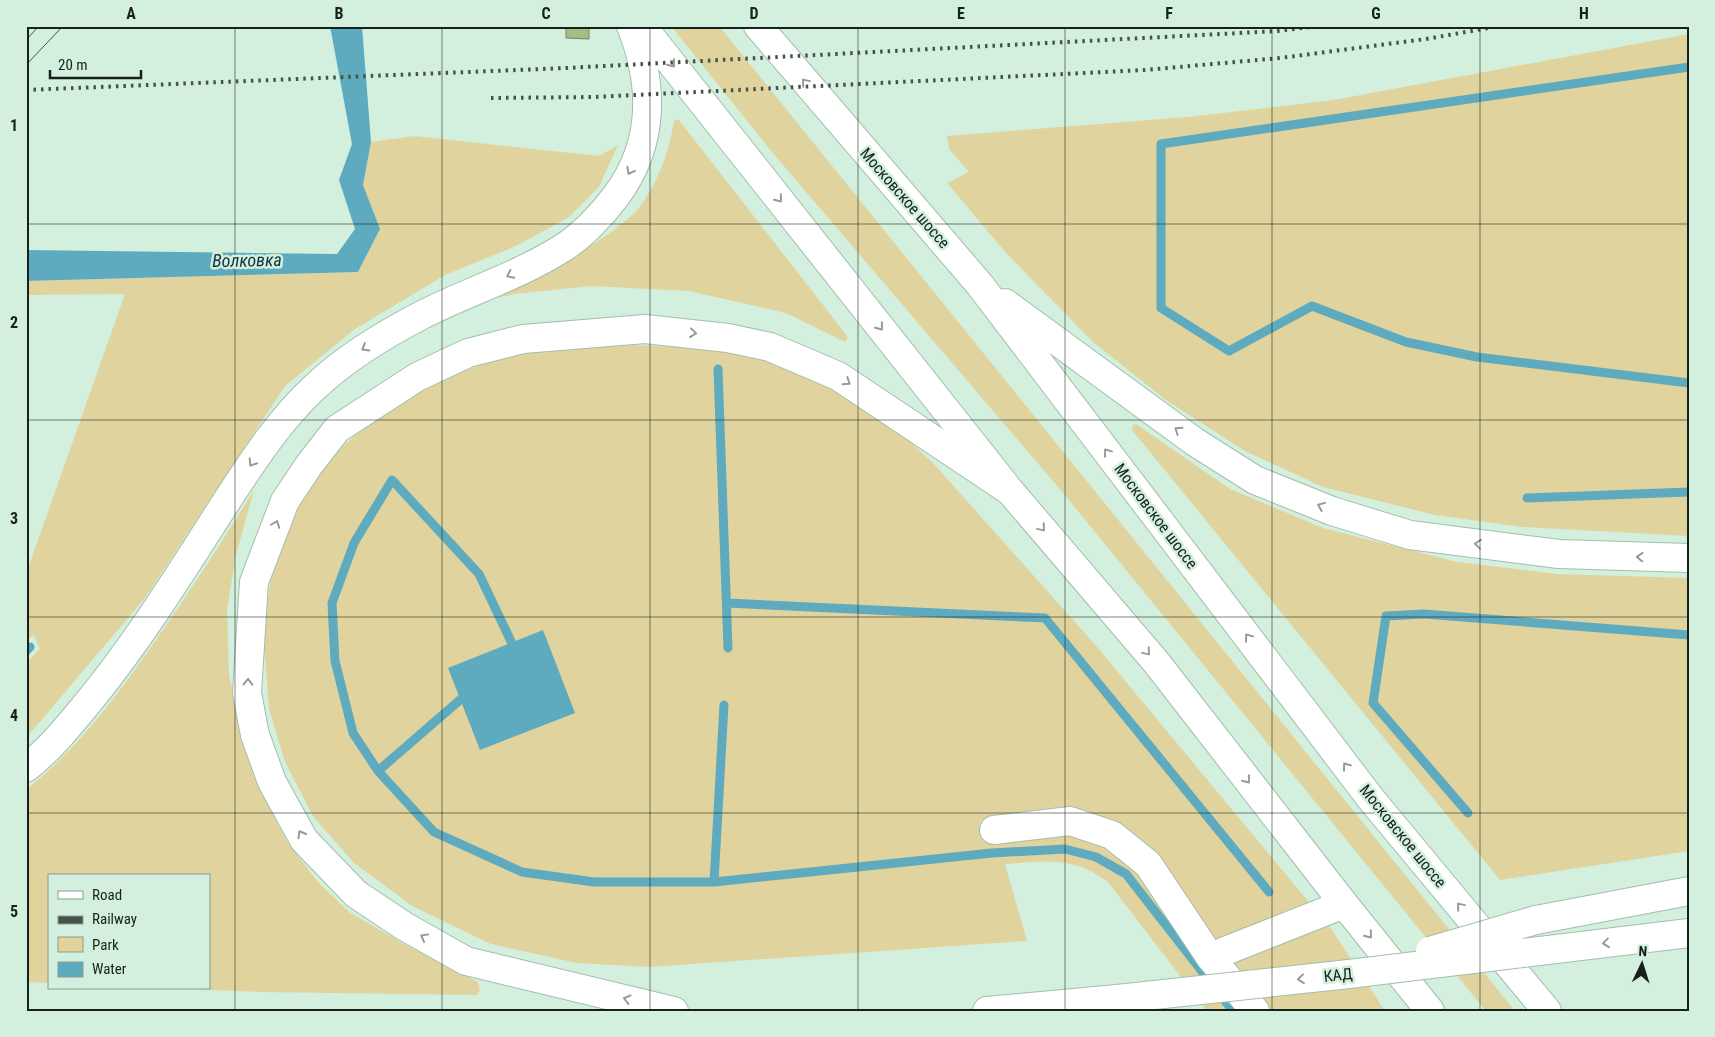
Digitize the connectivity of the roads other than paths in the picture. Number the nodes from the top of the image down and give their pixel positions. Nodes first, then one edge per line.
1 (631, 26) edge
2 (642, 26) edge
3 (758, 26) edge
4 (980, 285) junction
5 (1010, 491) junction
6 (1689, 558) edge
7 (26, 768) edge
8 (994, 830) dead end
9 (1689, 891) edge
10 (1344, 904) junction
11 (1689, 933) edge
12 (1210, 957) junction
13 (1349, 974) junction
14 (674, 1011) edge
15 (987, 1011) edge
16 (1255, 1011) edge
17 (1430, 1011) edge
18 (1547, 1011) edge

1 -> 7 main road
2 -> 5 main road
4 -> 3 main road, Московское шоссе
6 -> 4 main road
18 -> 4 main road, Московское шоссе
5 -> 10 main road
14 -> 5 main road
8 - 12 main road
9 - 13 main road, bridge
10 - 12 main road
10 -> 17 main road
11 -> 13 main road, КАД, bridge
12 - 16 main road
13 -> 15 main road, КАД, bridge

